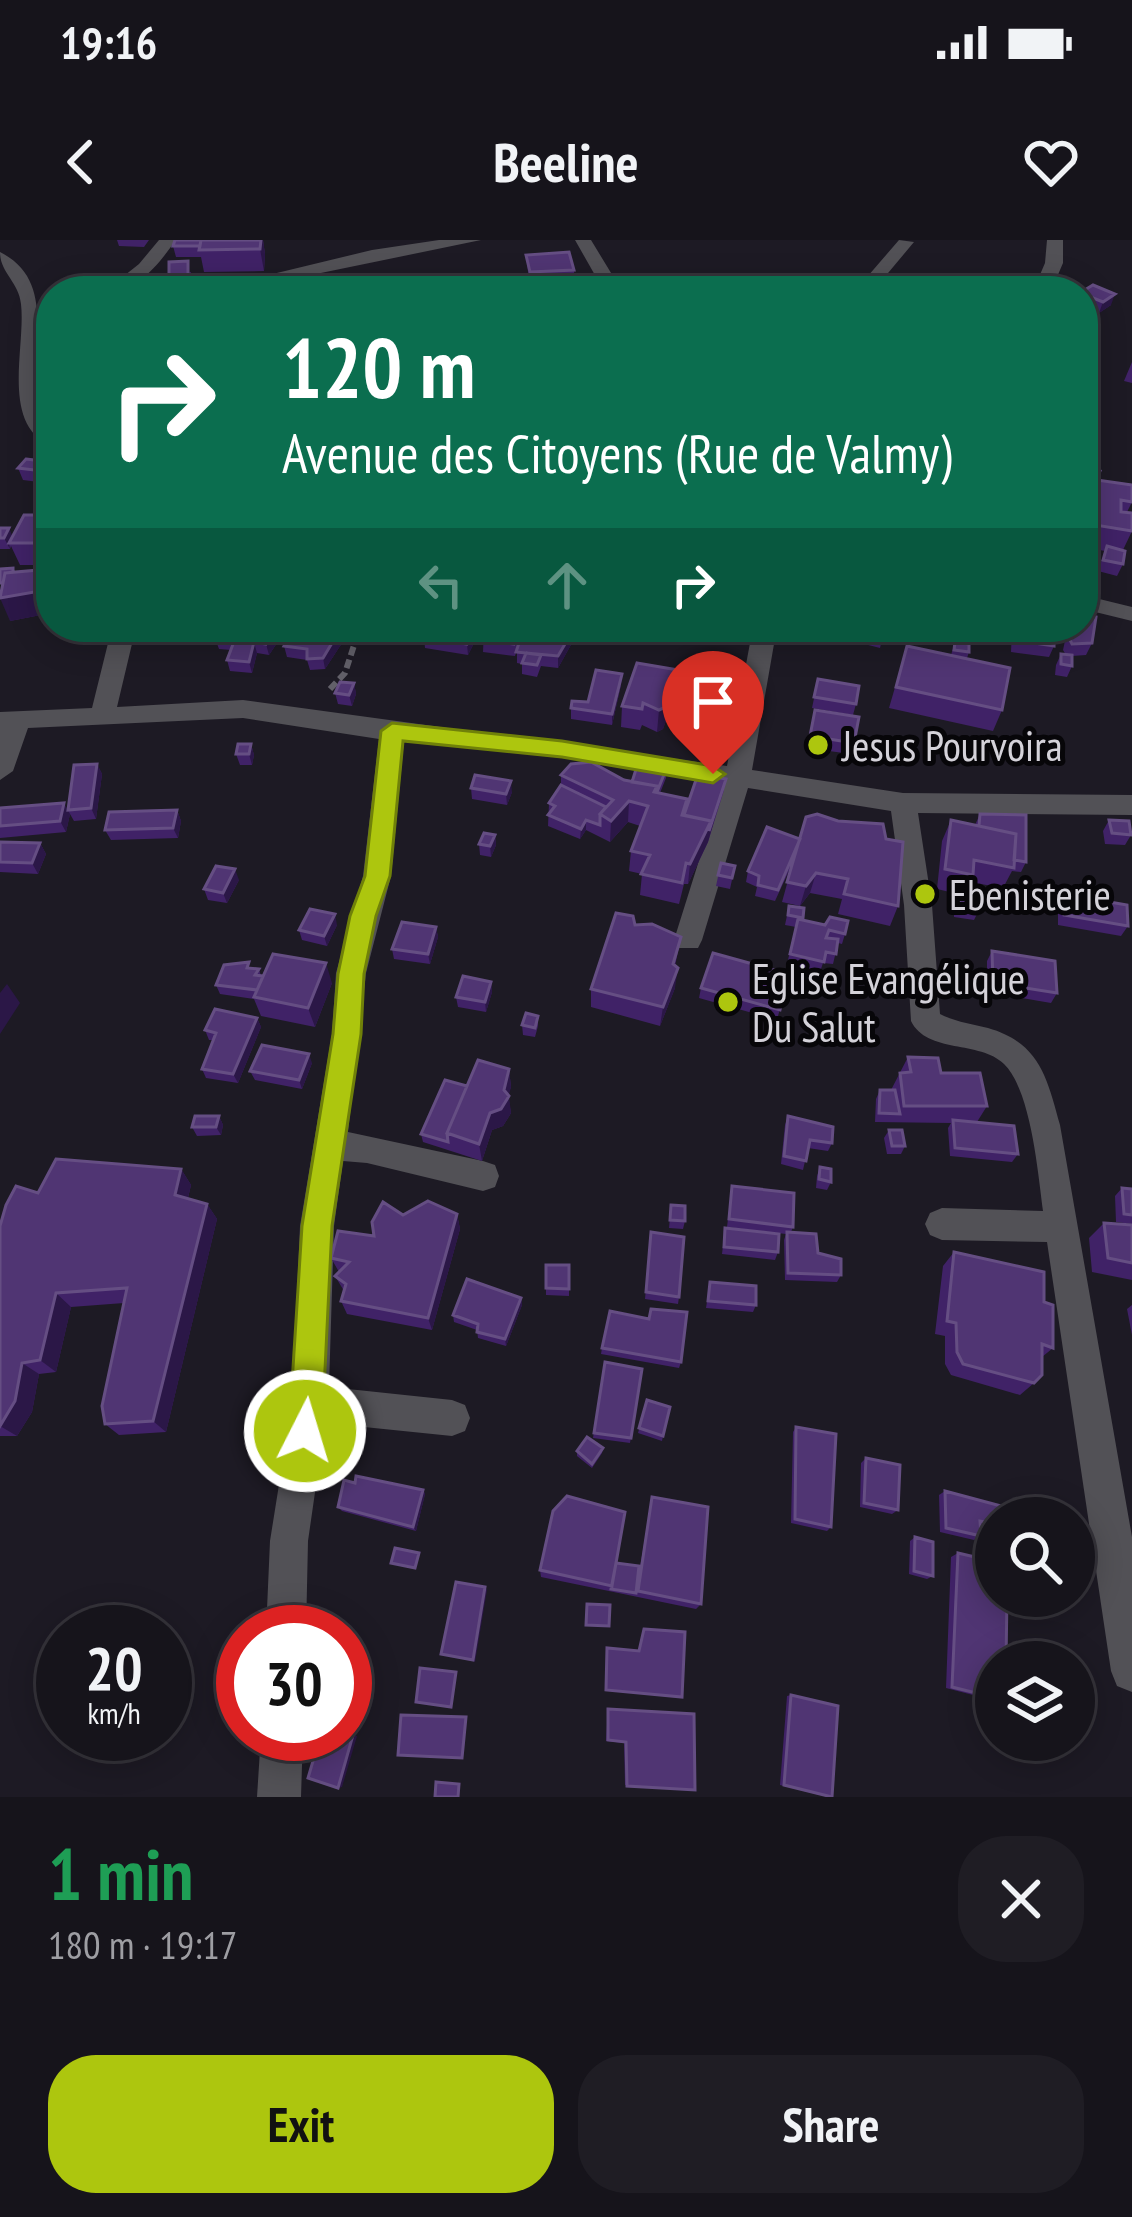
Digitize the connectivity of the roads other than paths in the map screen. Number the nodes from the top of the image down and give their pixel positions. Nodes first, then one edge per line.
1 (168, 240) edge
2 (472, 240) edge
3 (583, 240) edge
4 (1055, 240) edge
5 (906, 242) edge
6 (0, 257) edge
7 (134, 276) edge
8 (278, 276) edge
9 (604, 276) edge
10 (877, 276) edge
11 (1048, 276) edge
12 (36, 322) edge
13 (27, 325) junction
14 (27, 393) junction
15 (1, 395) edge
16 (36, 423) edge
17 (1132, 588) edge
18 (1098, 606) edge
19 (1130, 614) edge
20 (120, 642) edge
21 (762, 642) edge
22 (102, 718) junction
23 (9, 722) edge
24 (392, 731) junction
25 (0, 771) edge
26 (737, 780) junction
27 (903, 803) junction
28 (1132, 805) edge
29 (688, 940) dead end
30 (331, 1146) junction
31 (483, 1176) dead end
32 (941, 1224) dead end
33 (1062, 1227) junction
34 (310, 1403) junction
35 (452, 1418) dead end
36 (287, 1605) edge
37 (1132, 1672) edge
38 (281, 1761) edge
39 (280, 1797) edge

1 - 7 street
2 - 8 street
3 - 9 street
4 - 11 street
5 - 10 street
6 - 13 street
12 - 13 street
13 - 14 street
14 - 15 street
14 - 16 street
17 - 19 street
18 - 19 street
20 - 22 street
21 - 26 street
22 - 23 street
22 - 24 street
23 - 25 street
24 - 26 street
24 - 30 street
26 - 27 street
26 - 29 street
27 - 28 street
27 - 33 street
30 - 31 street
30 - 34 street
32 - 33 street
33 - 37 street
34 - 35 street
34 - 36 street
38 - 39 street

